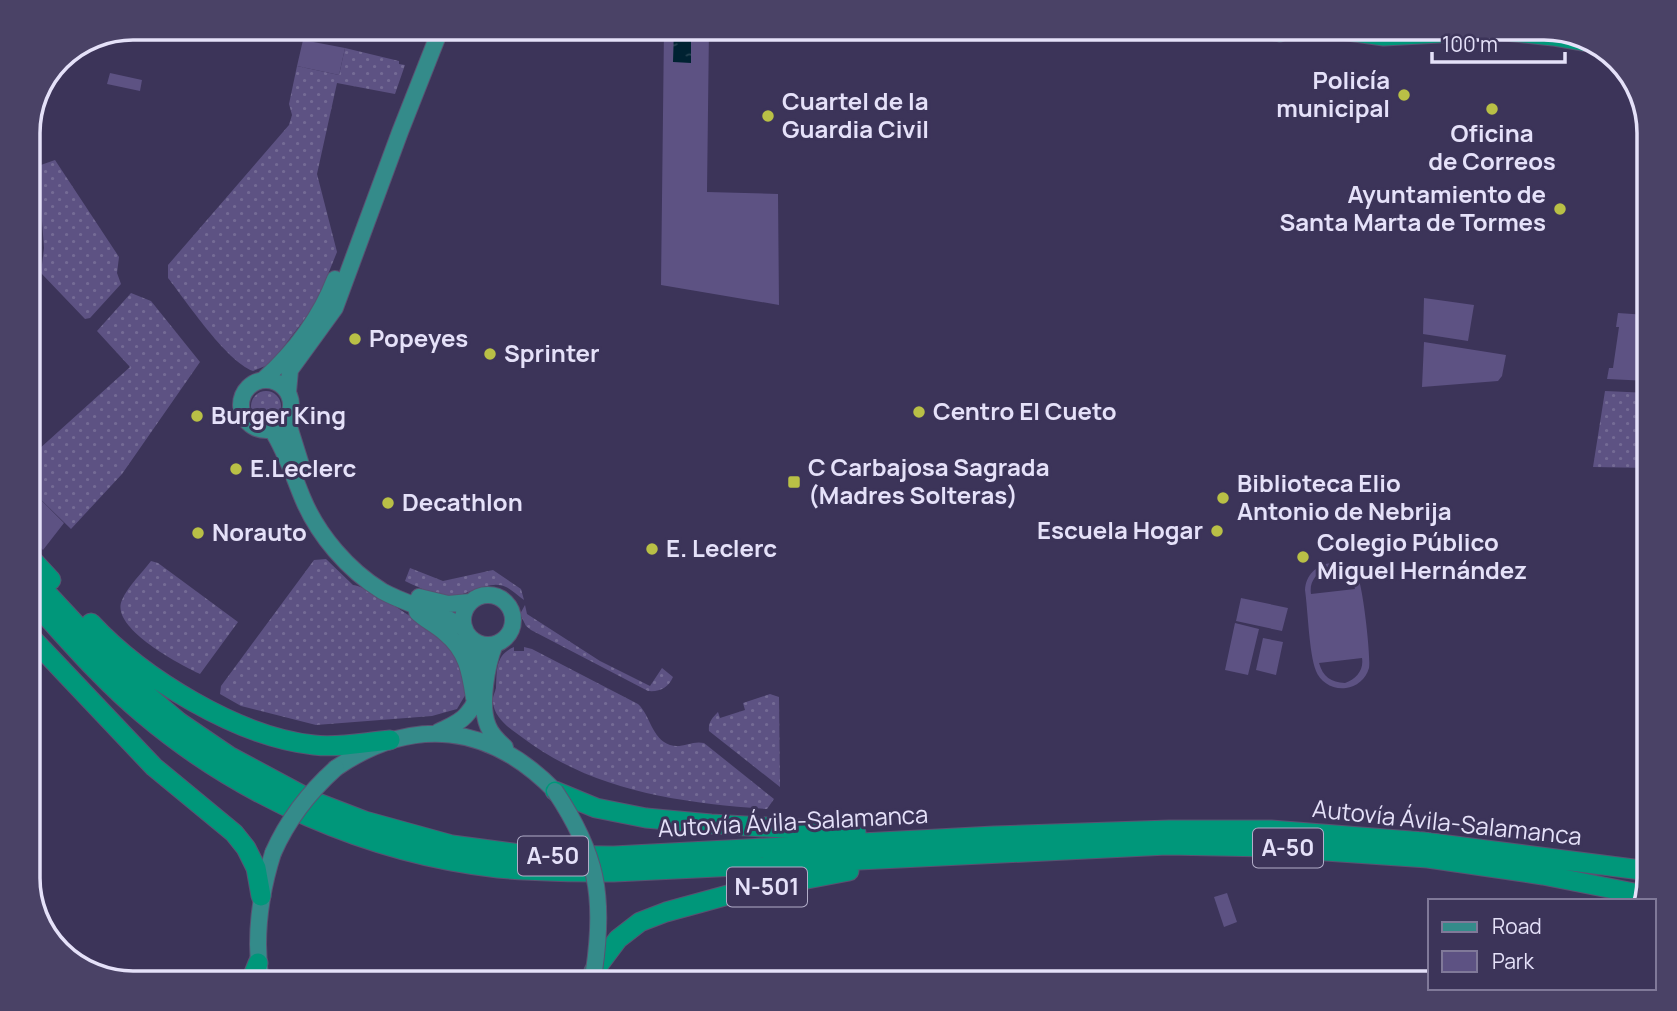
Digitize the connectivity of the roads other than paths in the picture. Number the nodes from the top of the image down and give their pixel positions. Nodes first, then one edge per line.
1 (425, 40) edge
2 (436, 40) edge
3 (340, 282) junction
4 (263, 380) junction
5 (288, 392) junction
6 (287, 420) junction
7 (272, 430) junction
8 (40, 568) edge
9 (40, 586) edge
10 (470, 602) junction
11 (412, 605) junction
12 (40, 609) edge
13 (468, 634) junction
14 (40, 635) edge
15 (495, 644) junction
16 (40, 647) edge
17 (474, 698) junction
18 (436, 733) junction
19 (125, 738) junction
20 (390, 740) junction
21 (515, 756) junction
22 (555, 791) junction
23 (994, 836) junction
24 (1416, 849) junction
25 (963, 854) junction
26 (1637, 870) edge
27 (1635, 893) edge
28 (261, 896) junction
29 (258, 963) junction
30 (255, 971) edge
31 (259, 971) edge
32 (593, 971) edge
33 (596, 971) edge

1 - 3 main road
2 - 3 main road
3 - 4 main road
3 - 5 main road
4 - 5 main road
4 - 7 main road
5 - 6 main road
6 - 7 main road
6 - 10 main road
7 - 11 main road
8 - 20 highway
9 - 23 highway, Autovía Ávila-Salamanca / A-50
10 - 13 main road
10 - 15 main road
11 - 13 main road
11 - 17 main road
12 - 25 highway, Autovía Ávila-Salamanca / A-50
13 - 15 main road
13 - 17 main road
14 - 19 highway
15 - 21 main road
16 - 19 highway
17 - 18 main road
18 - 20 main road
18 - 21 main road
19 - 28 highway
20 - 28 main road, bridge
21 - 22 main road
22 - 23 highway
22 - 32 main road, bridge
23 - 24 highway, Autovía Ávila-Salamanca / A-50
24 - 25 highway, Autovía Ávila-Salamanca / A-50
24 - 26 highway, Autovía Ávila-Salamanca / A-50
24 - 27 highway, Autovía Ávila-Salamanca / A-50
25 - 33 highway, N-501
28 - 29 main road
29 - 30 highway
29 - 31 main road

